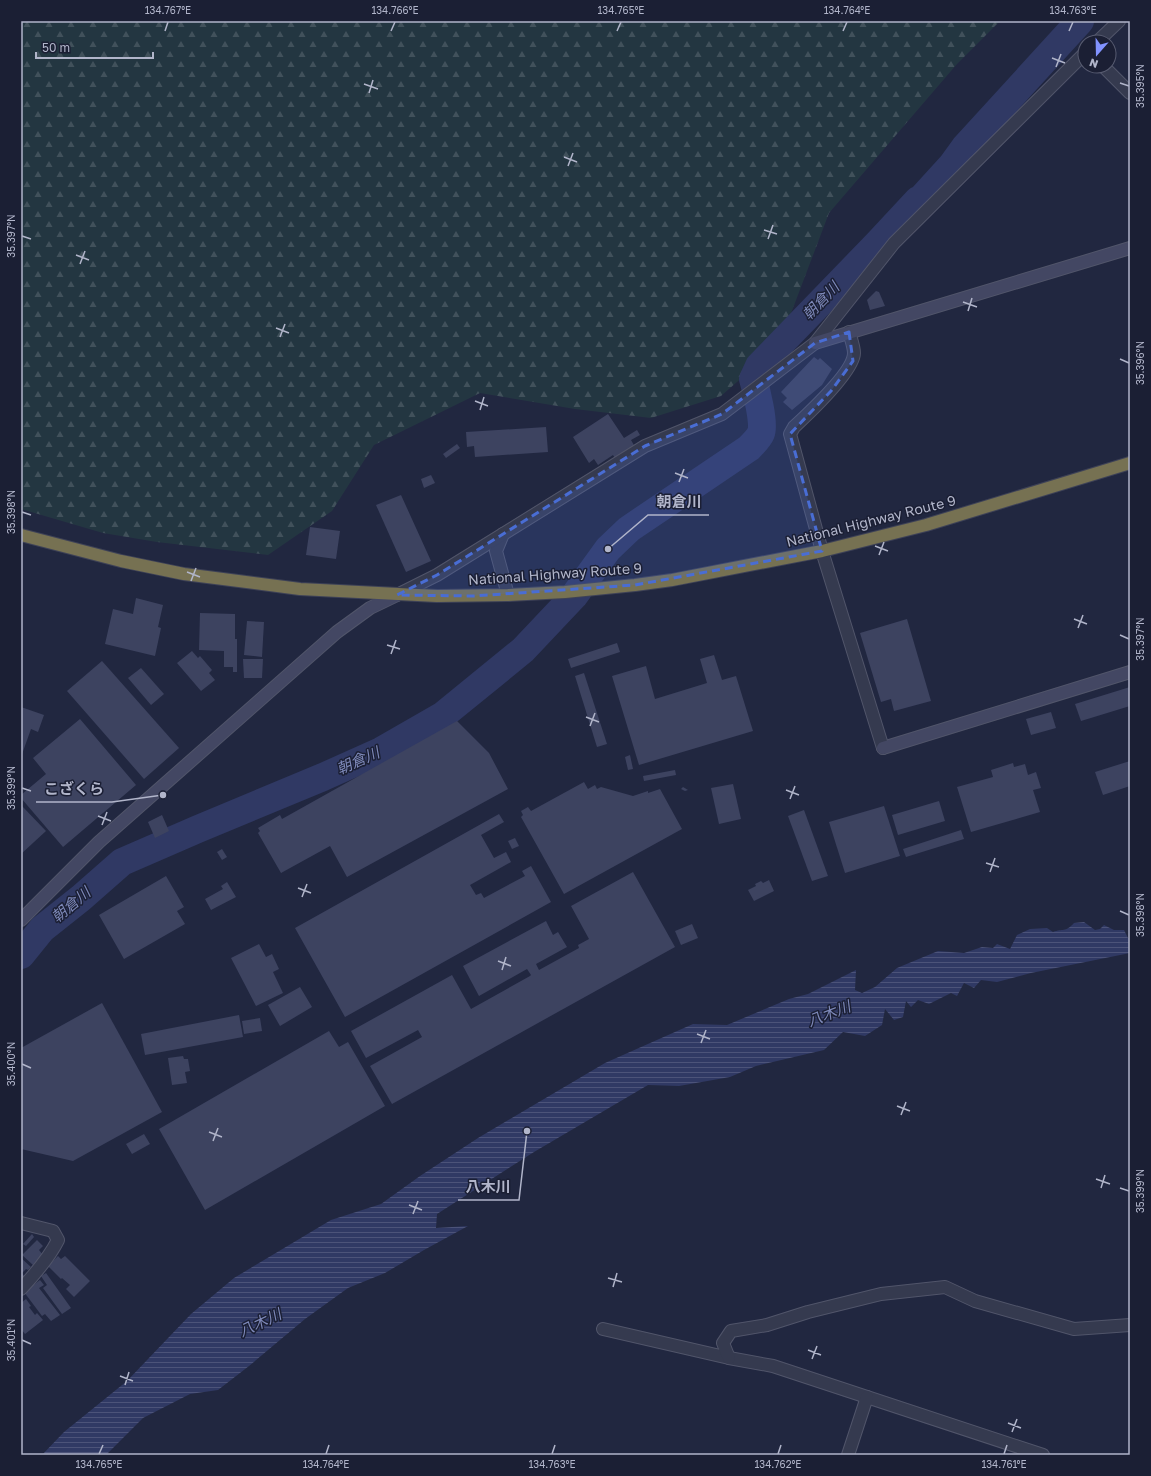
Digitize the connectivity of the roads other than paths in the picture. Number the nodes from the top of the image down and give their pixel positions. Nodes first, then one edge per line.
1 (1119, 21) edge
2 (1105, 34) edge
3 (1077, 62) edge
4 (1111, 74) edge
5 (1130, 93) edge
6 (1130, 248) edge
7 (849, 332) junction
8 (815, 343) junction
9 (1130, 463) edge
10 (502, 534) junction
11 (21, 535) edge
12 (822, 551) junction
13 (397, 595) junction
14 (508, 595) junction
15 (1130, 672) edge
16 (21, 920) edge
17 (21, 1223) edge
18 (21, 1289) edge
19 (1130, 1325) edge
20 (603, 1328) dead end
21 (729, 1358) junction
22 (867, 1396) junction
23 (848, 1455) edge
24 (1043, 1455) edge

1 - 2 street
3 - 8 street
4 - 5 street
6 - 7 street
7 - 8 street
7 - 12 street
8 - 10 street
9 - 12 highway, National Highway Route 9
10 - 13 street
10 - 14 street
11 - 13 highway, National Highway Route 9
12 - 14 highway, National Highway Route 9
12 - 15 street
13 - 14 highway, National Highway Route 9
13 - 16 street
17 - 18 street
19 - 21 street
20 - 21 street
21 - 22 street
22 - 23 street
22 - 24 street

